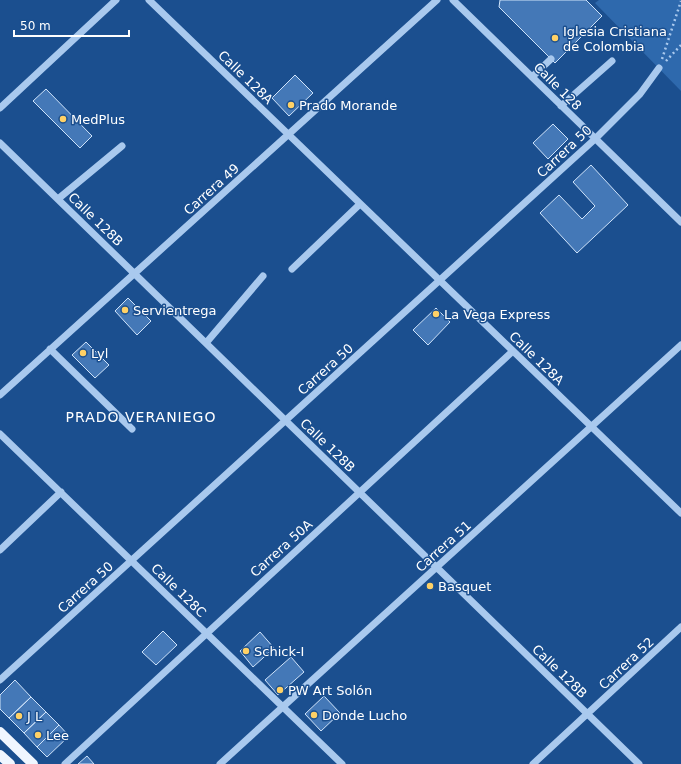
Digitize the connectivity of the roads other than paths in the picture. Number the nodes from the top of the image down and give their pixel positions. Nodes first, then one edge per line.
1 (116, 0) edge
2 (149, 0) edge
3 (437, 0) edge
4 (453, 0) edge
5 (551, 59) dead end
6 (612, 61) dead end
7 (658, 68) road end
8 (532, 77) junction
9 (561, 106) junction
10 (0, 108) edge
11 (289, 135) junction
12 (595, 139) junction
13 (0, 143) edge
14 (122, 146) dead end
15 (58, 199) junction
16 (360, 204) junction
17 (681, 222) edge
18 (292, 269) dead end
19 (135, 274) junction
20 (263, 276) dead end
21 (440, 281) junction
22 (206, 343) junction
23 (681, 345) edge
24 (50, 349) junction
25 (513, 351) junction
26 (0, 395) edge
27 (286, 421) junction
28 (592, 427) junction
29 (132, 429) dead end
30 (0, 434) edge
31 (61, 492) junction
32 (360, 492) junction
33 (681, 513) edge
34 (0, 550) edge
35 (132, 561) junction
36 (437, 567) junction
37 (681, 627) edge
38 (206, 632) junction
39 (0, 680) edge
40 (282, 706) junction
41 (588, 714) junction
42 (0, 732) edge
43 (0, 755) edge
44 (10, 764) edge
45 (33, 764) edge
46 (65, 764) edge
47 (220, 764) edge
48 (342, 764) edge
49 (533, 764) edge
50 (639, 764) edge

1 - 10 street
2 - 11 street, Calle 128A
3 - 11 street, Carrera 49
4 - 8 street, Calle 128
5 - 8 street
6 - 9 street
7 - 12 street, Carrera 50
8 - 9 street, Calle 128
9 - 12 street, Calle 128
11 - 16 street, Calle 128A
11 - 19 street, Carrera 49
12 - 17 street, Calle 128
12 - 21 street, Carrera 50
13 - 15 street, Calle 128B
14 - 15 street
15 - 19 street, Calle 128B
16 - 18 street
16 - 21 street, Calle 128A
19 - 22 street, Calle 128B
19 - 24 street, Carrera 49
20 - 22 street
21 - 25 street, Calle 128A
21 - 27 street, Carrera 50
22 - 27 street, Calle 128B
23 - 28 street, Carrera 51
24 - 26 street, Carrera 49
24 - 29 street
25 - 28 street, Calle 128A
25 - 32 street, Carrera 50A
27 - 32 street, Calle 128B
27 - 35 street, Carrera 50
28 - 33 street, Calle 128A
28 - 36 street, Carrera 51
30 - 31 street, Calle 128C
31 - 34 street
31 - 35 street, Calle 128C
32 - 36 street, Calle 128B
32 - 38 street, Carrera 50A
35 - 38 street, Calle 128C
35 - 39 street, Carrera 50
36 - 40 street, Carrera 51
36 - 41 street, Calle 128B
37 - 41 street, Carrera 52
38 - 40 street, Calle 128C
38 - 46 street, Carrera 50A
40 - 47 street, Carrera 51
40 - 48 street, Calle 128C
41 - 49 street, Carrera 52
41 - 50 street, Calle 128B
42 - 45 main road
43 - 44 main road

